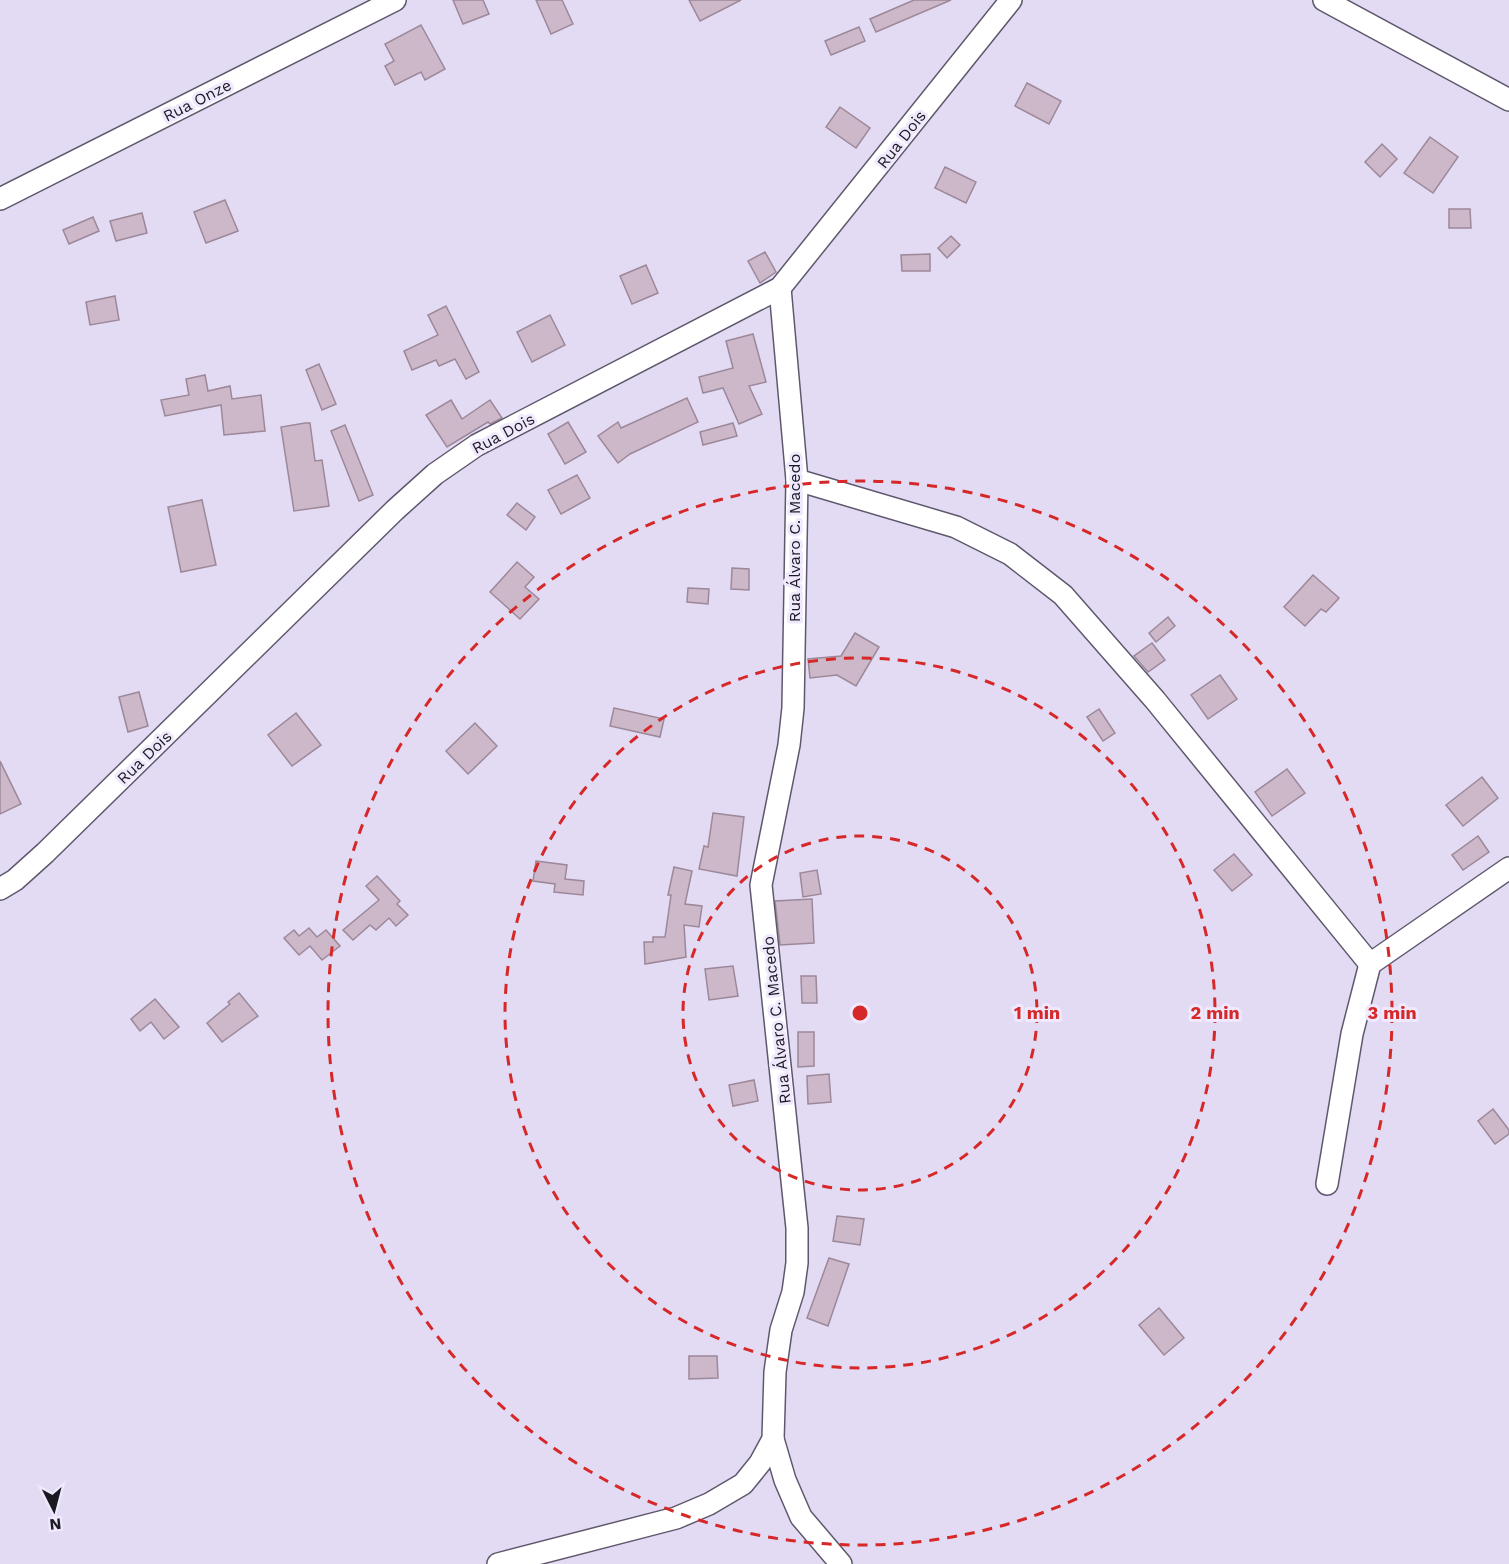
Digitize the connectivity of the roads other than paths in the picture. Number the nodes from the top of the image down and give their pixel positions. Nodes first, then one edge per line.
1 (394, 0) edge
2 (1011, 0) edge
3 (1324, 0) edge
4 (1509, 100) edge
5 (0, 199) edge
6 (780, 288) junction
7 (796, 480) junction
8 (1509, 868) edge
9 (0, 889) edge
10 (1370, 964) junction
11 (1327, 1184) dead end
12 (773, 1439) junction
13 (498, 1564) edge
14 (841, 1564) edge

1 - 5 street, Rua Onze
2 - 6 street, Rua Dois
3 - 4 street
6 - 7 street, Rua Álvaro C. Macedo
6 - 9 street, Rua Dois
7 - 10 street
7 - 12 street, Rua Álvaro C. Macedo
8 - 10 street
10 - 11 street
12 - 13 street, Rua Álvaro C. Macedo
12 - 14 street

